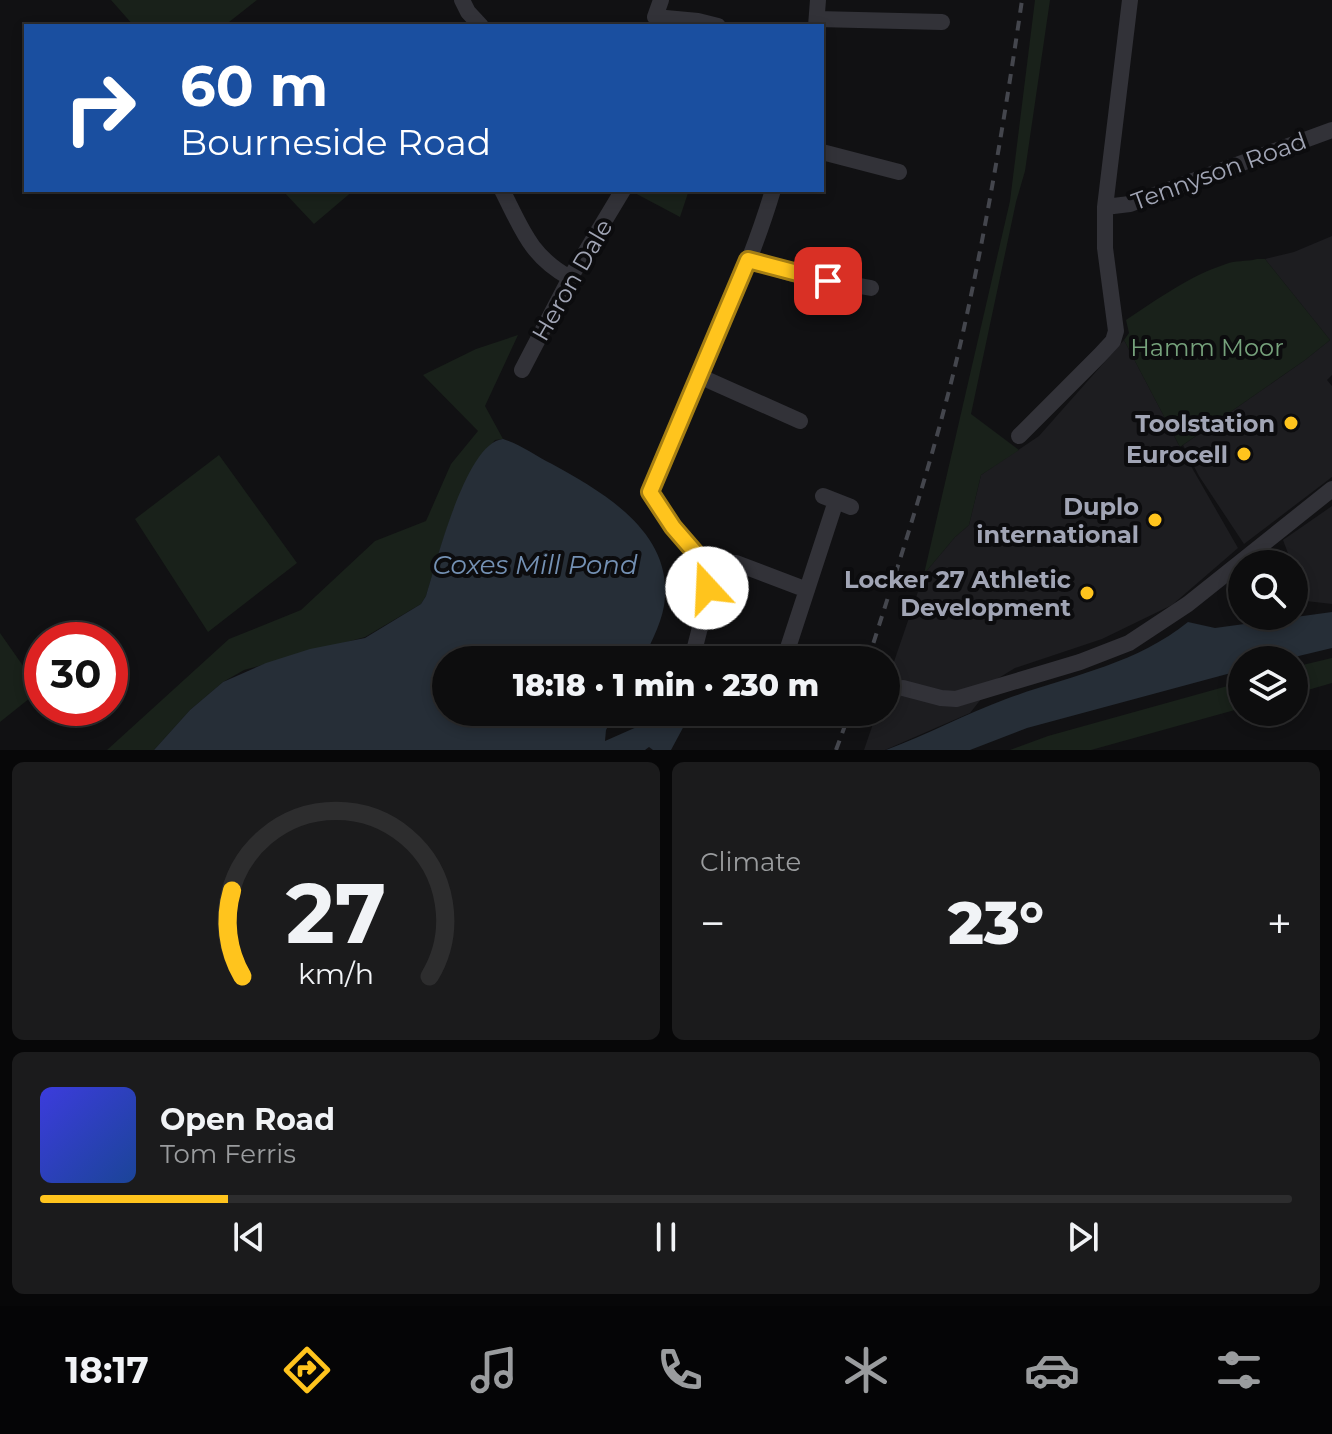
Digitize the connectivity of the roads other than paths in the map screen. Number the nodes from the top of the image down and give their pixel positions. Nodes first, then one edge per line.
1 (462, 0) edge
2 (661, 0) edge
3 (818, 0) edge
4 (1130, 0) edge
5 (649, 22) edge
6 (816, 22) edge
7 (942, 22) dead end
8 (479, 24) edge
9 (710, 24) edge
10 (1332, 130) edge
11 (824, 153) edge
12 (899, 172) dead end
13 (503, 192) edge
14 (622, 192) edge
15 (772, 192) edge
16 (1105, 207) junction
17 (748, 260) junction
18 (570, 278) junction
19 (871, 288) dead end
20 (522, 370) dead end
21 (699, 376) junction
22 (800, 421) dead end
23 (1019, 436) dead end
24 (1332, 489) edge
25 (837, 501) dead end
26 (705, 564) junction
27 (807, 590) junction
28 (695, 646) edge
29 (792, 646) edge
30 (903, 688) dead end

1 - 8 street
2 - 5 street
3 - 6 street
4 - 16 street
5 - 9 street
6 - 7 street
10 - 16 street, Tennyson Road
11 - 12 street
13 - 18 street
14 - 18 street, Heron Dale
15 - 17 street
16 - 23 street
17 - 19 street
17 - 21 street
18 - 20 street, Heron Dale
21 - 22 street
21 - 26 street
24 - 30 street
25 - 27 street
26 - 27 street
26 - 28 street
27 - 29 street

